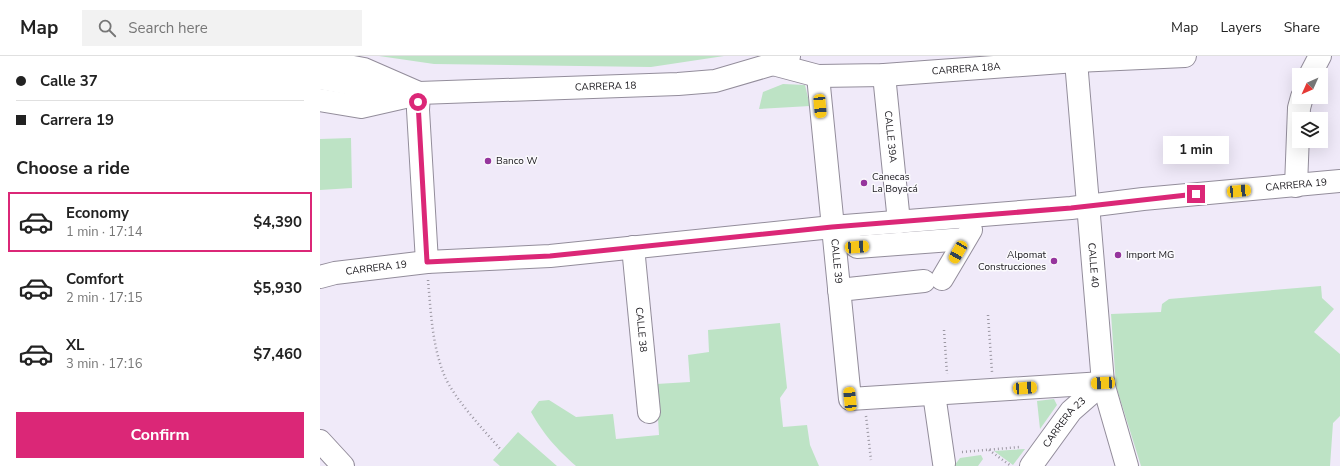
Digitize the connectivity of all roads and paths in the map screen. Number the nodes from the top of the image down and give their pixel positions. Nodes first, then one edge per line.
1 (1185, 56) edge
2 (1320, 56) edge
3 (781, 60) edge
4 (320, 61) edge
5 (1076, 61) junction
6 (1314, 68) edge
7 (884, 75) junction
8 (818, 76) junction
9 (320, 78) edge
10 (419, 93) junction
11 (320, 100) edge
12 (1299, 104) edge
13 (1340, 181) edge
14 (1296, 186) junction
15 (1088, 206) junction
16 (979, 215) junction
17 (899, 222) junction
18 (832, 227) junction
19 (965, 239) junction
20 (633, 247) junction
21 (427, 262) junction
22 (320, 277) edge
23 (839, 290) junction
24 (430, 300) dead end
25 (988, 315) dead end
26 (944, 330) dead end
27 (1103, 383) junction
28 (994, 390) junction
29 (941, 393) junction
30 (857, 398) junction
31 (649, 412) dead end
32 (320, 441) edge
33 (1046, 445) junction
34 (501, 450) dead end
35 (989, 450) junction
36 (944, 458) joint
37 (871, 460) dead end
38 (343, 466) edge
39 (1011, 466) edge
40 (1031, 466) edge
41 (1127, 466) edge

1 - 5 street, CARRERA 18A
2 - 6 street
3 - 8 street, CARRERA 18A
3 - 10 street, CARRERA 18
4 - 10 street
5 - 7 street, CARRERA 18A
5 - 15 street, CALLE 40
7 - 8 street, CARRERA 18A
7 - 17 street, CALLE 39A
8 - 18 street, CALLE 39
9 - 10 street, CARRERA 18
10 - 11 street, CARRERA 18
10 - 21 street
12 - 14 street
13 - 14 street, CARRERA 19
14 - 15 street, CARRERA 19
15 - 16 street, CARRERA 19
15 - 27 street, CALLE 40
16 - 17 street, CARRERA 19
16 - 19 street
17 - 18 street, CARRERA 19
18 - 19 street
18 - 20 street, CARRERA 19
18 - 23 street, CALLE 39
19 - 23 street
20 - 21 street, CARRERA 19
20 - 31 street, CALLE 38
21 - 22 street, CARRERA 19
23 - 30 street, CALLE 39
24 - 34 path
25 - 28 path
26 - 29 path
27 - 28 street
27 - 33 street, CARRERA 23
27 - 41 street, CALLE 40
28 - 29 street
29 - 30 street
29 - 36 street
30 - 37 path
32 - 38 street
33 - 35 path
33 - 40 street, CARRERA 23
35 - 36 path
35 - 39 path

